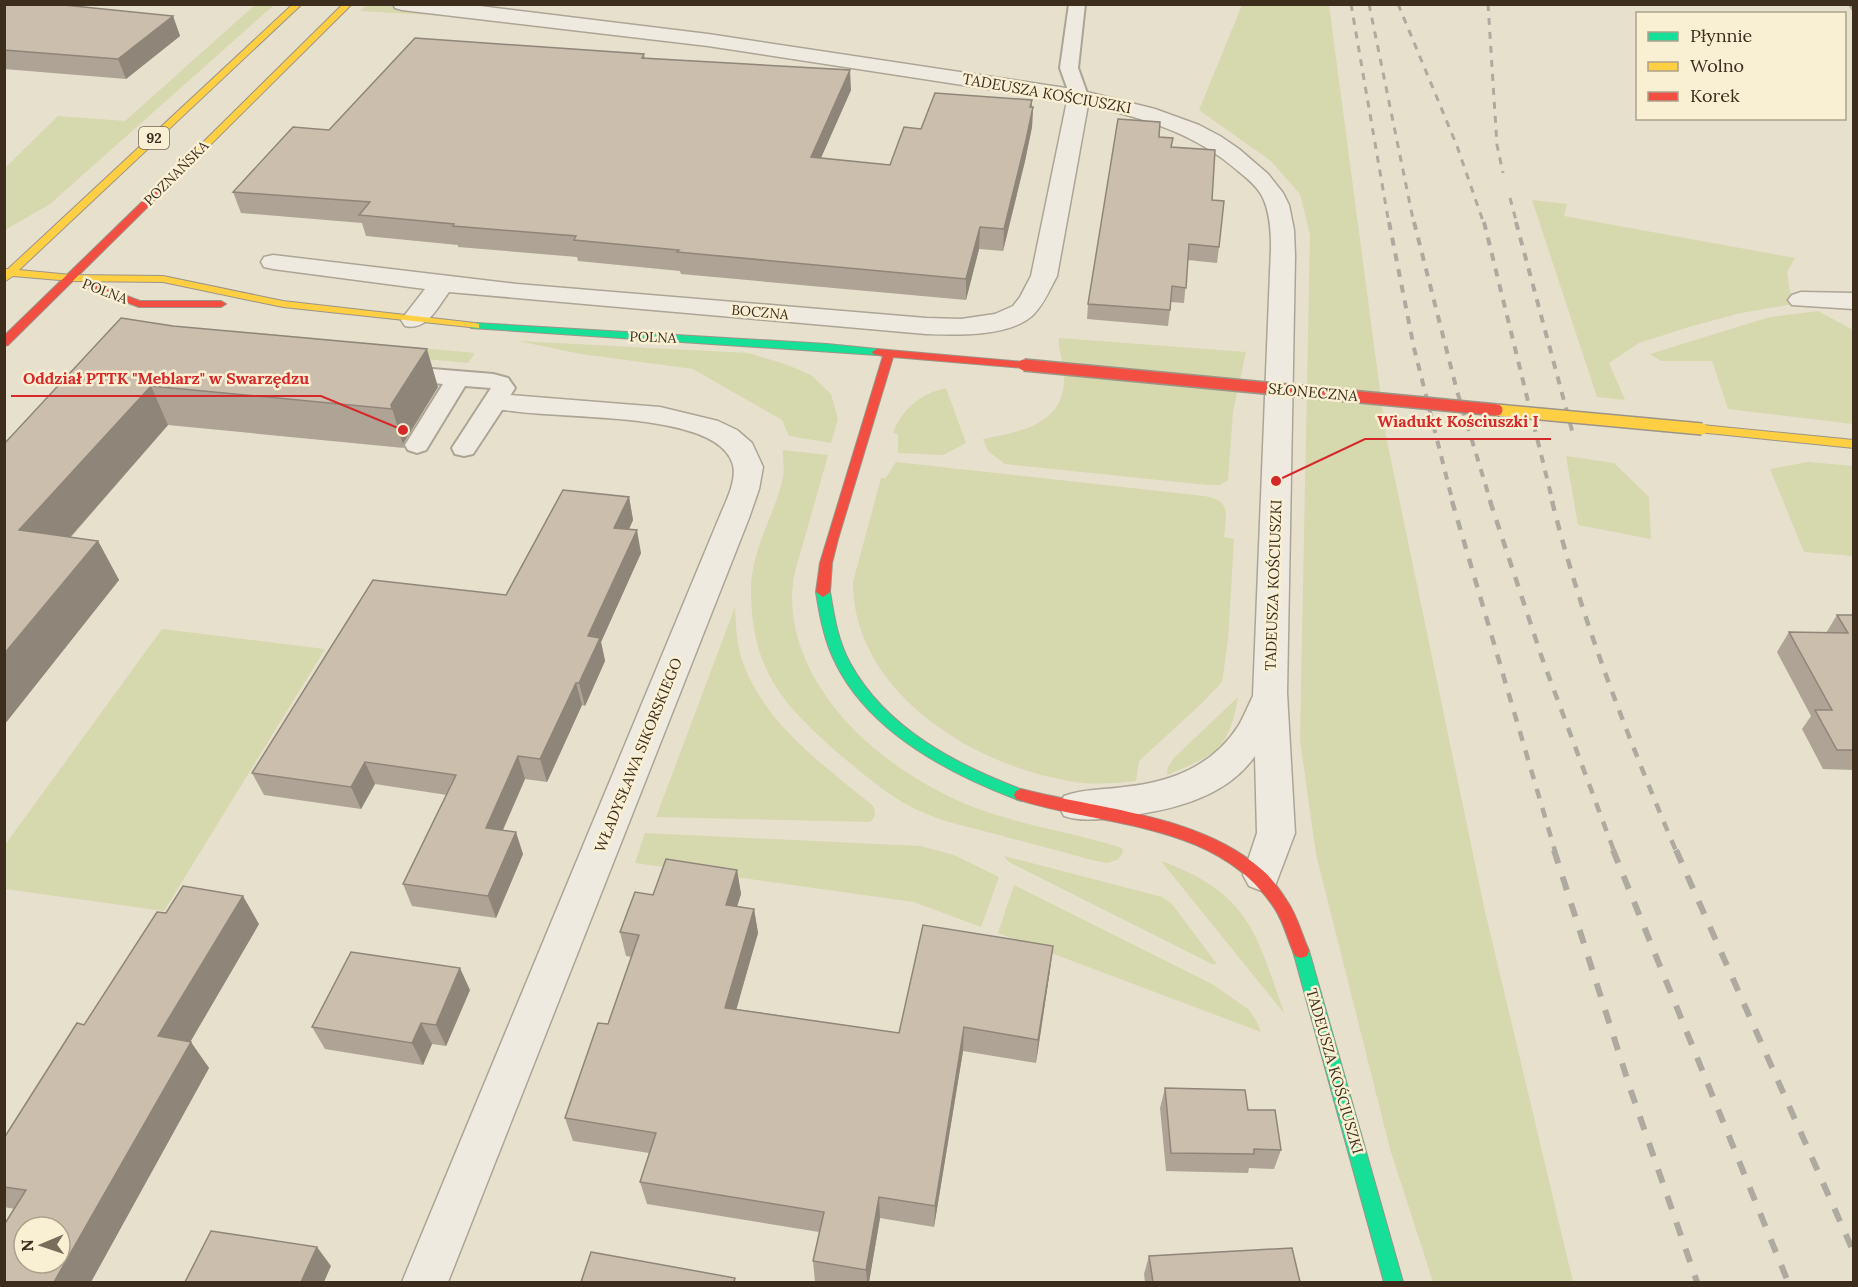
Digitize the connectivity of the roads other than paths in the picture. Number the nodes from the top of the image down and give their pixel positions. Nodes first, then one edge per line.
1 (298, 4) edge
2 (348, 4) edge
3 (402, 4) edge
4 (1077, 4) edge
5 (503, 9) edge
6 (1078, 96) junction
7 (273, 262) dead end
8 (7, 275) edge
9 (71, 278) junction
10 (441, 285) junction
11 (1801, 300) dead end
12 (1854, 301) edge
13 (283, 304) junction
14 (414, 320) junction
15 (4, 343) edge
16 (889, 353) junction
17 (1024, 365) joint
18 (372, 371) edge
19 (458, 378) junction
20 (502, 402) junction
21 (1854, 444) edge
22 (417, 445) dead end
23 (464, 448) dead end
24 (1270, 693) junction
25 (1072, 807) junction
26 (1262, 875) junction
27 (425, 1282) edge
28 (1394, 1282) edge

1 - 8 street, 92
2 - 9 street, POZNAŃSKA / 92
3 - 5 street, TADEUSZA KOŚCIUSZKI
4 - 6 lane
5 - 6 street, TADEUSZA KOŚCIUSZKI
6 - 10 street, BOCZNA
6 - 24 street, TADEUSZA KOŚCIUSZKI
7 - 10 street, BOCZNA
8 - 9 street, POLNA
9 - 13 street, POLNA
9 - 13 street, POLNA
9 - 15 street, POZNAŃSKA / 92
10 - 14 street
11 - 12 street
13 - 14 street, POLNA
14 - 16 street, POLNA
16 - 17 street, POLNA
16 - 25 street
17 - 21 street, SŁONECZNA, bridge
18 - 19 lane
19 - 20 lane
19 - 22 lane
20 - 23 lane
20 - 27 street, WŁADYSŁAWA SIKORSKIEGO
24 - 25 street
24 - 26 street, TADEUSZA KOŚCIUSZKI
25 - 26 street
26 - 28 street, TADEUSZA KOŚCIUSZKI

